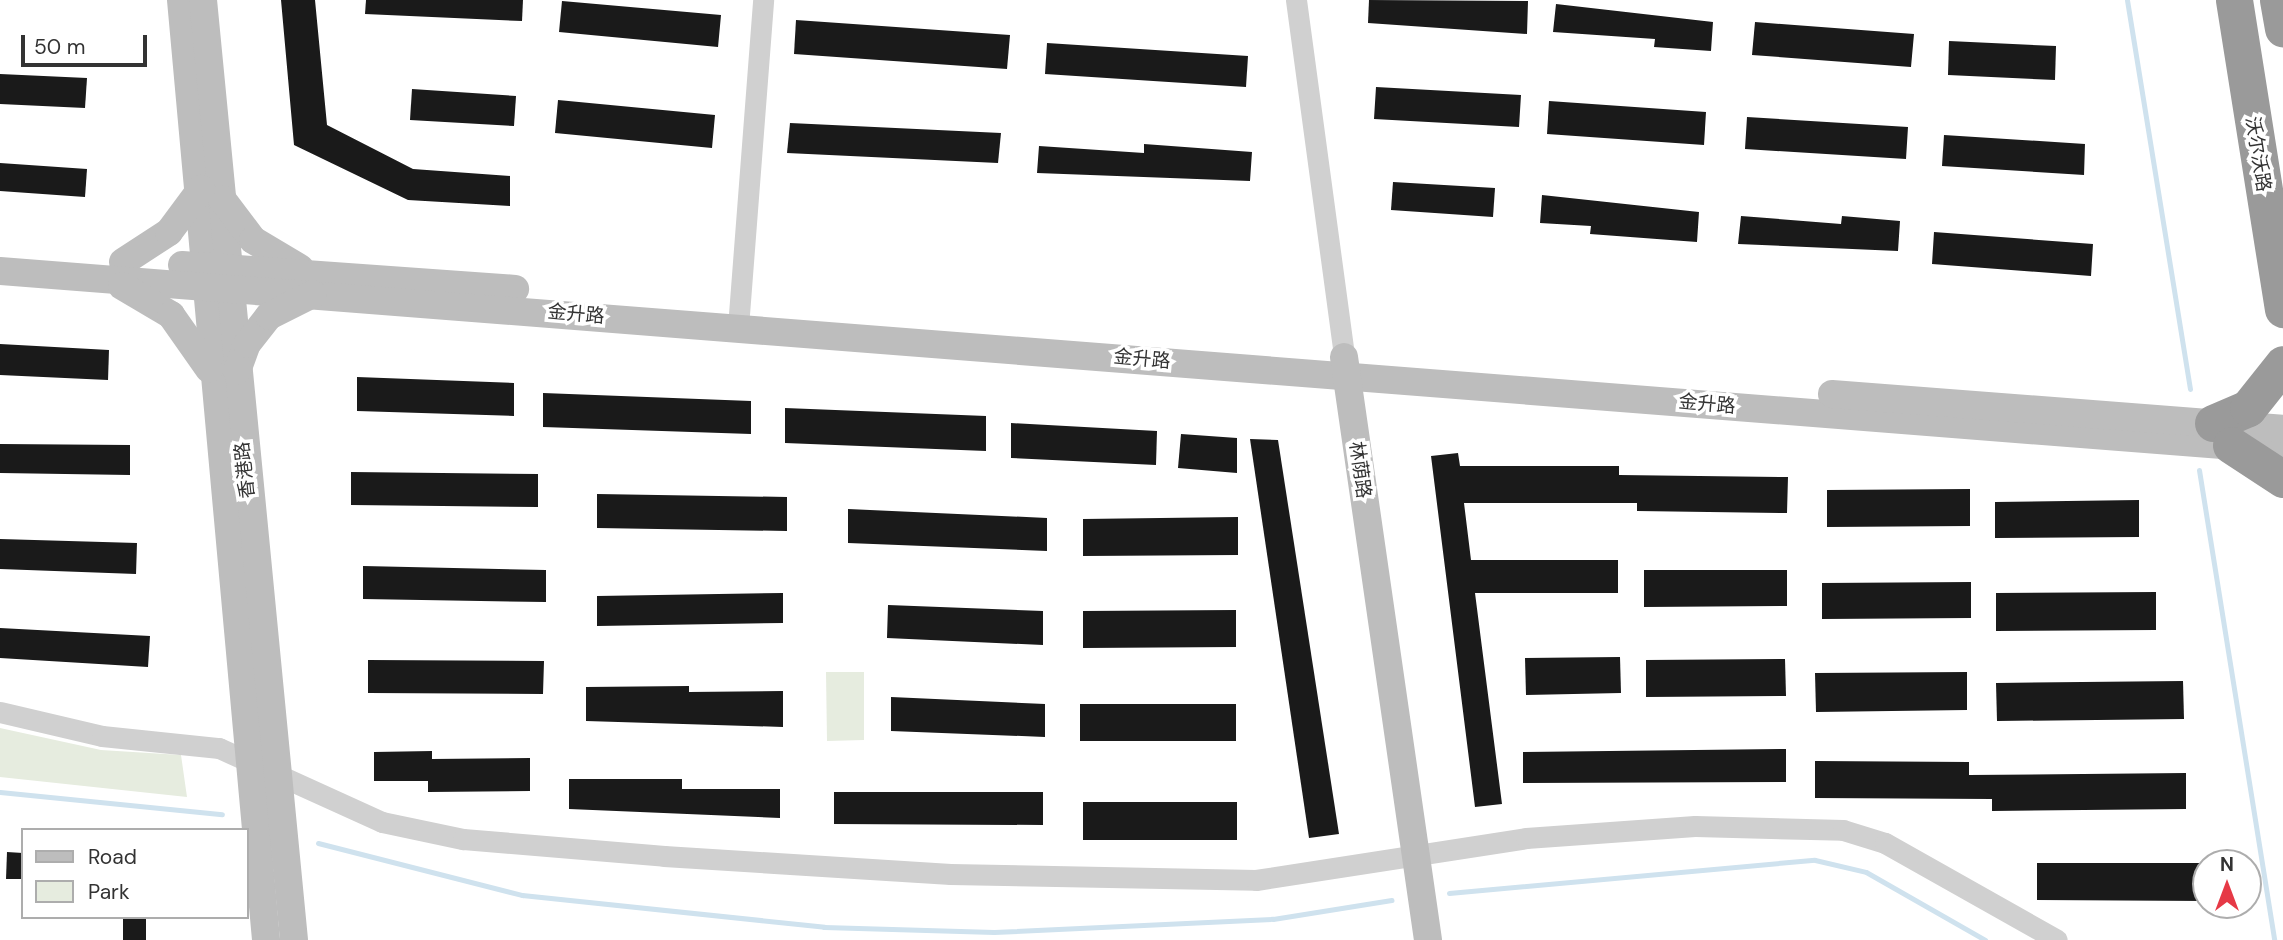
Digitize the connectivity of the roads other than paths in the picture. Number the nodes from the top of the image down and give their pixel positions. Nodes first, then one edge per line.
1 (181, 0) edge
2 (203, 0) edge
3 (763, 0) edge
4 (1296, 0) edge
5 (2234, 0) edge
6 (2278, 0) edge
7 (2283, 29) edge
8 (211, 193) junction
9 (0, 252) edge
10 (0, 271) edge
11 (115, 271) junction
12 (217, 277) junction
13 (316, 283) junction
14 (2283, 309) edge
15 (739, 318) junction
16 (2283, 364) edge
17 (1345, 366) junction
18 (224, 376) junction
19 (2283, 429) edge
20 (2222, 434) junction
21 (2283, 450) edge
22 (2283, 479) edge
23 (0, 712) edge
24 (249, 764) junction
25 (277, 778) junction
26 (1416, 850) junction
27 (266, 940) edge
28 (294, 940) edge
29 (1428, 940) edge
30 (2057, 940) edge

1 - 8 main road, 香港路
2 - 8 main road, 香港路
3 - 15 street
4 - 17 street, 林荫路
5 - 14 highway, 沃尔沃路
6 - 7 highway
8 - 11 main road
8 - 12 main road, 香港路
8 - 13 main road
9 - 11 main road, 金升路
10 - 11 main road, 金升路
11 - 12 main road, 金升路
11 - 18 main road
12 - 13 main road, 金升路
12 - 18 main road, 香港路
13 - 15 main road, 金升路
13 - 18 main road
15 - 17 main road, 金升路
16 - 20 highway
17 - 20 main road, 金升路
17 - 26 main road, 林荫路
18 - 24 main road, 香港路
18 - 25 main road, 香港路
19 - 20 main road, 金升路
20 - 21 main road, 金升路
20 - 22 highway
23 - 24 street
24 - 25 street
24 - 27 main road, 香港路
25 - 26 street
25 - 28 main road, 香港路
26 - 29 main road, 林荫路
26 - 30 street

